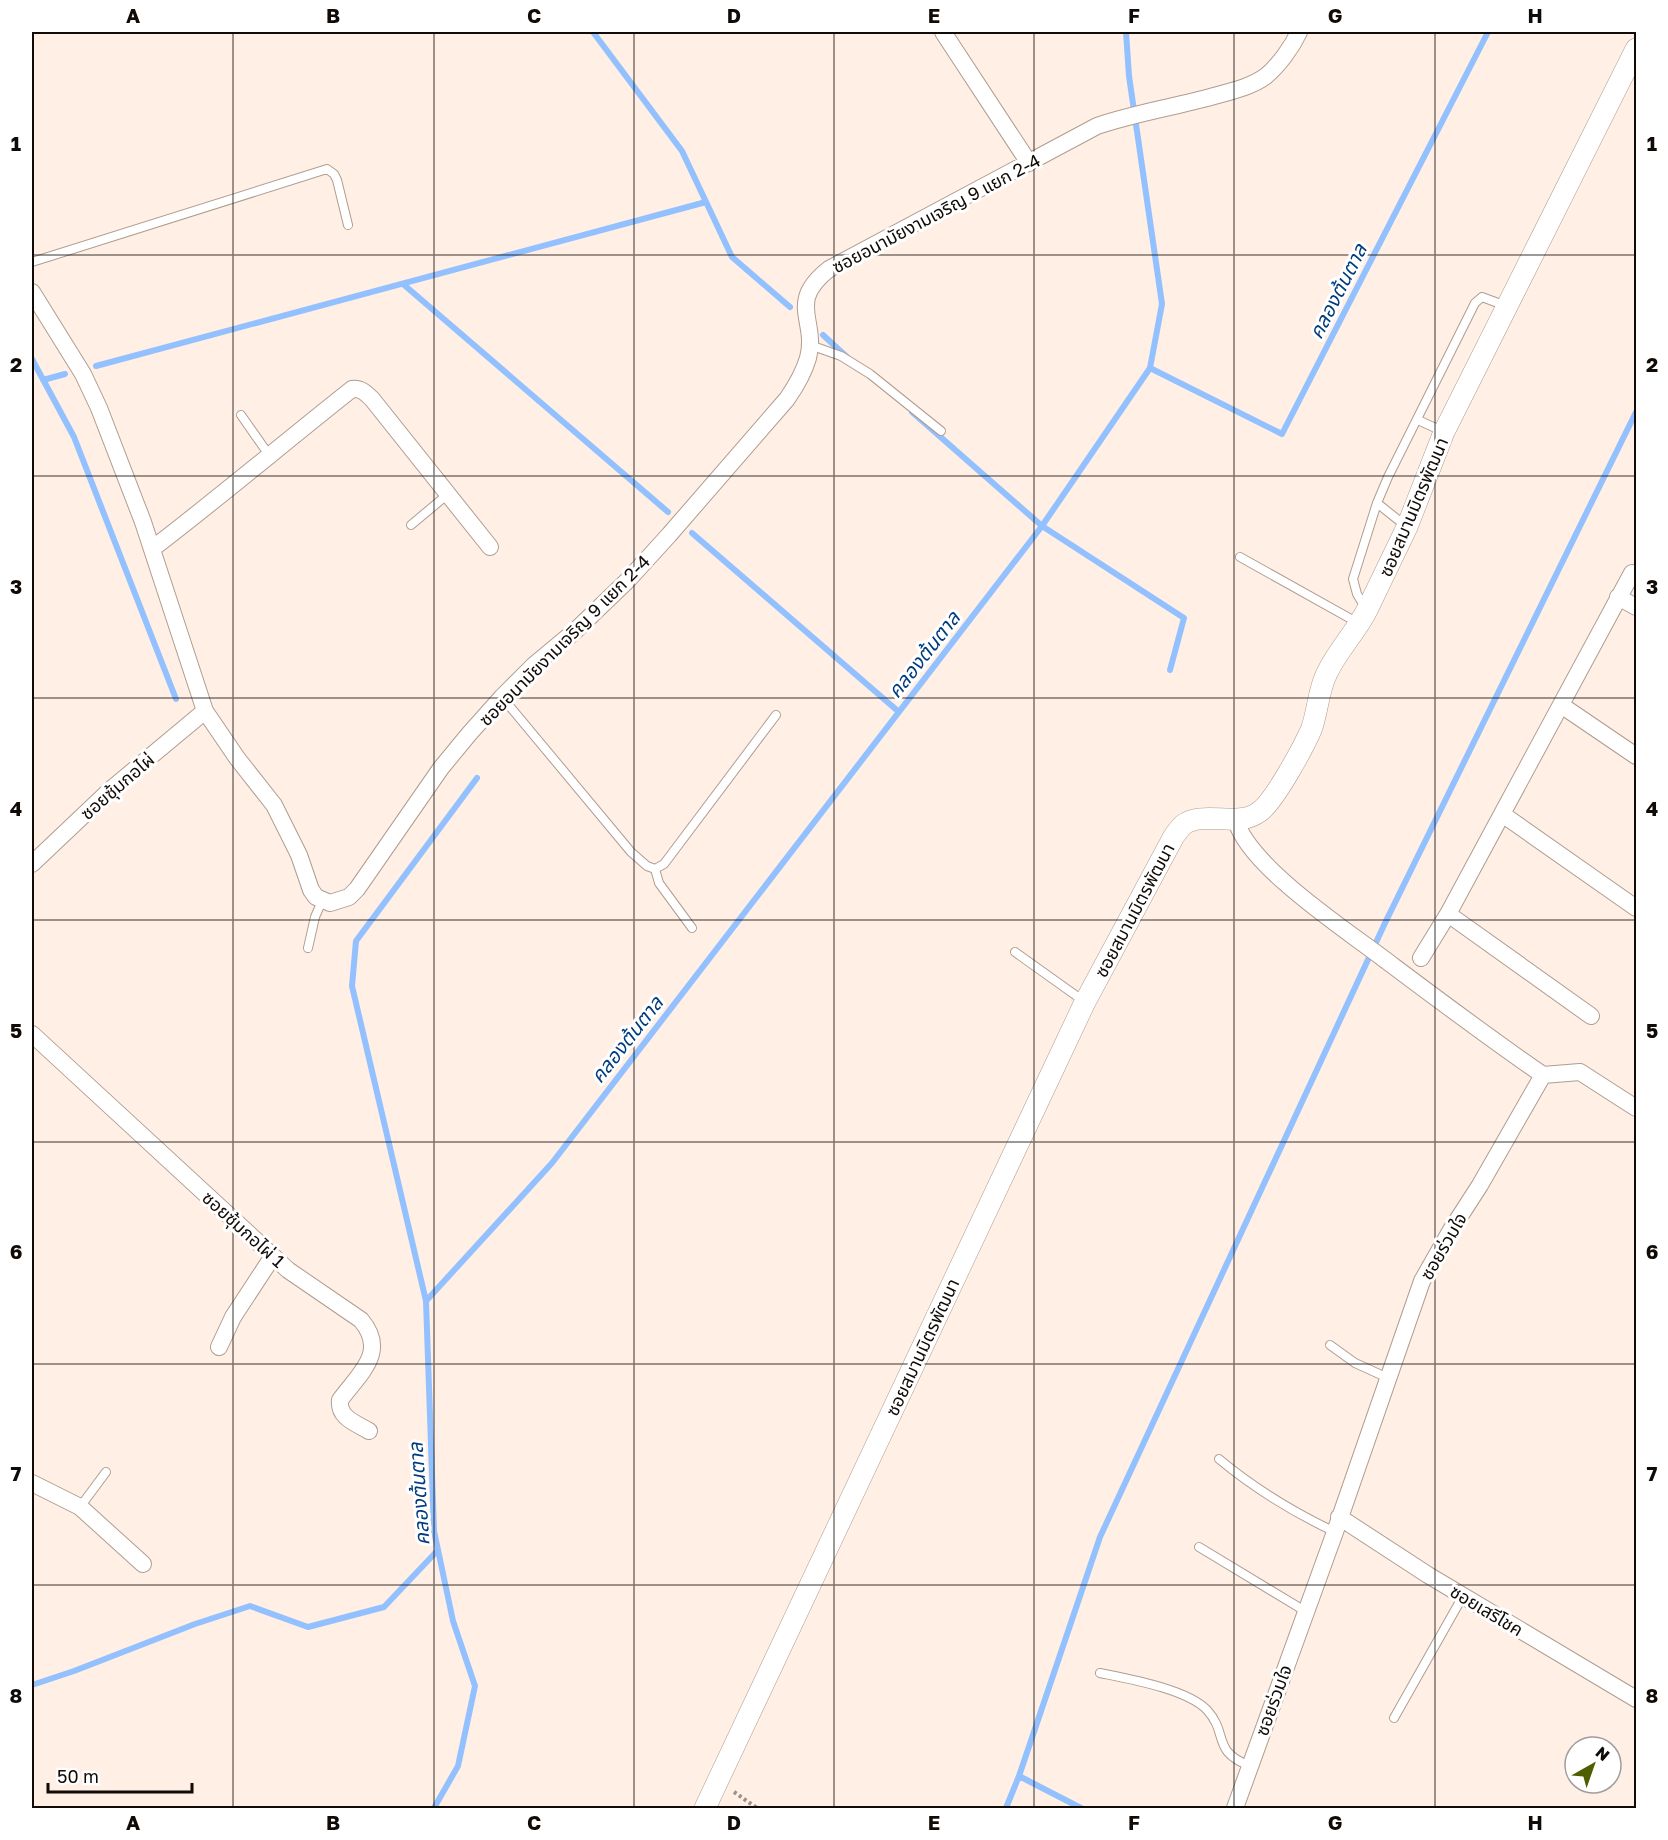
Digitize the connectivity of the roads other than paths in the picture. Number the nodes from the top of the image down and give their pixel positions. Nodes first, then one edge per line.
1 (943, 32) edge
2 (1299, 32) edge
3 (1636, 49) edge
4 (1029, 163) junction
5 (348, 225) dead end
6 (32, 262) edge
7 (32, 292) edge
8 (1507, 306) junction
9 (810, 345) junction
10 (241, 415) dead end
11 (1418, 420) junction
12 (941, 431) dead end
13 (1444, 432) junction
14 (269, 455) junction
15 (448, 494) junction
16 (1377, 503) junction
17 (411, 525) dead end
18 (1407, 527) junction
19 (490, 547) dead end
20 (152, 549) junction
21 (1240, 557) dead end
22 (1632, 573) dead end
23 (1618, 597) junction
24 (1636, 607) edge
25 (1363, 617) junction
26 (502, 697) junction
27 (1561, 705) junction
28 (206, 711) junction
29 (776, 715) dead end
30 (1636, 756) edge
31 (1502, 814) junction
32 (1236, 820) junction
33 (32, 864) edge
34 (655, 869) junction
35 (322, 900) junction
36 (1636, 908) edge
37 (1448, 914) junction
38 (692, 928) dead end
39 (308, 948) dead end
40 (1015, 952) dead end
41 (1421, 958) dead end
42 (1085, 1002) junction
43 (1591, 1016) dead end
44 (32, 1034) edge
45 (1543, 1075) junction
46 (1636, 1108) edge
47 (273, 1256) junction
48 (1329, 1345) dead end
49 (219, 1347) dead end
50 (1388, 1378) junction
51 (369, 1431) dead end
52 (1220, 1459) dead end
53 (106, 1472) dead end
54 (32, 1483) edge
55 (80, 1507) junction
56 (1337, 1524) junction
57 (1199, 1547) dead end
58 (143, 1564) dead end
59 (1463, 1596) junction
60 (1305, 1611) junction
61 (1100, 1673) dead end
62 (1636, 1699) edge
63 (1394, 1718) dead end
64 (1250, 1766) junction
65 (705, 1809) edge
66 (1235, 1809) edge

1 - 4 street
2 - 4 street, ซอยอนามัยงามเจริญ 9 แยก 2-4
3 - 8 street, ซอยสมานมิตรพัฒนา
4 - 9 street, ซอยอนามัยงามเจริญ 9 แยก 2-4
5 - 6 lane
7 - 20 street
8 - 11 lane
8 - 13 street, ซอยสมานมิตรพัฒนา
9 - 12 lane
9 - 26 street, ซอยอนามัยงามเจริญ 9 แยก 2-4
10 - 14 lane
11 - 13 lane
11 - 16 lane
13 - 18 street, ซอยสมานมิตรพัฒนา
14 - 15 street
14 - 20 street
15 - 17 lane
15 - 19 street
16 - 18 lane
16 - 25 lane
18 - 25 street, ซอยสมานมิตรพัฒนา
20 - 28 street
21 - 25 lane
22 - 23 street
23 - 24 street
23 - 27 street
25 - 32 street, ซอยสมานมิตรพัฒนา
26 - 34 lane
26 - 35 street, ซอยอนามัยงามเจริญ 9 แยก 2-4
27 - 30 street
27 - 31 street
28 - 33 street, ซอยซุ้มกอไผ่
28 - 35 street
29 - 34 lane
31 - 36 street
31 - 37 street
32 - 42 street, ซอยสมานมิตรพัฒนา
32 - 45 street
34 - 38 lane
35 - 39 lane
37 - 41 street
37 - 43 street
40 - 42 lane
42 - 65 street, ซอยสมานมิตรพัฒนา
44 - 47 street, ซอยซุ้มกอไผ่ 1
45 - 46 street
45 - 50 street, ซอยร่วมใจ
47 - 49 street
47 - 51 street, ซอยซุ้มกอไผ่ 1
48 - 50 lane
50 - 56 street, ซอยร่วมใจ
52 - 56 lane
53 - 55 lane
54 - 55 street
55 - 58 street
56 - 59 street, ซอยเสรีโชค
56 - 60 street, ซอยร่วมใจ
57 - 60 lane
59 - 62 street, ซอยเสรีโชค
59 - 63 lane
60 - 64 street, ซอยร่วมใจ
61 - 64 lane
64 - 66 street, ซอยร่วมใจ

